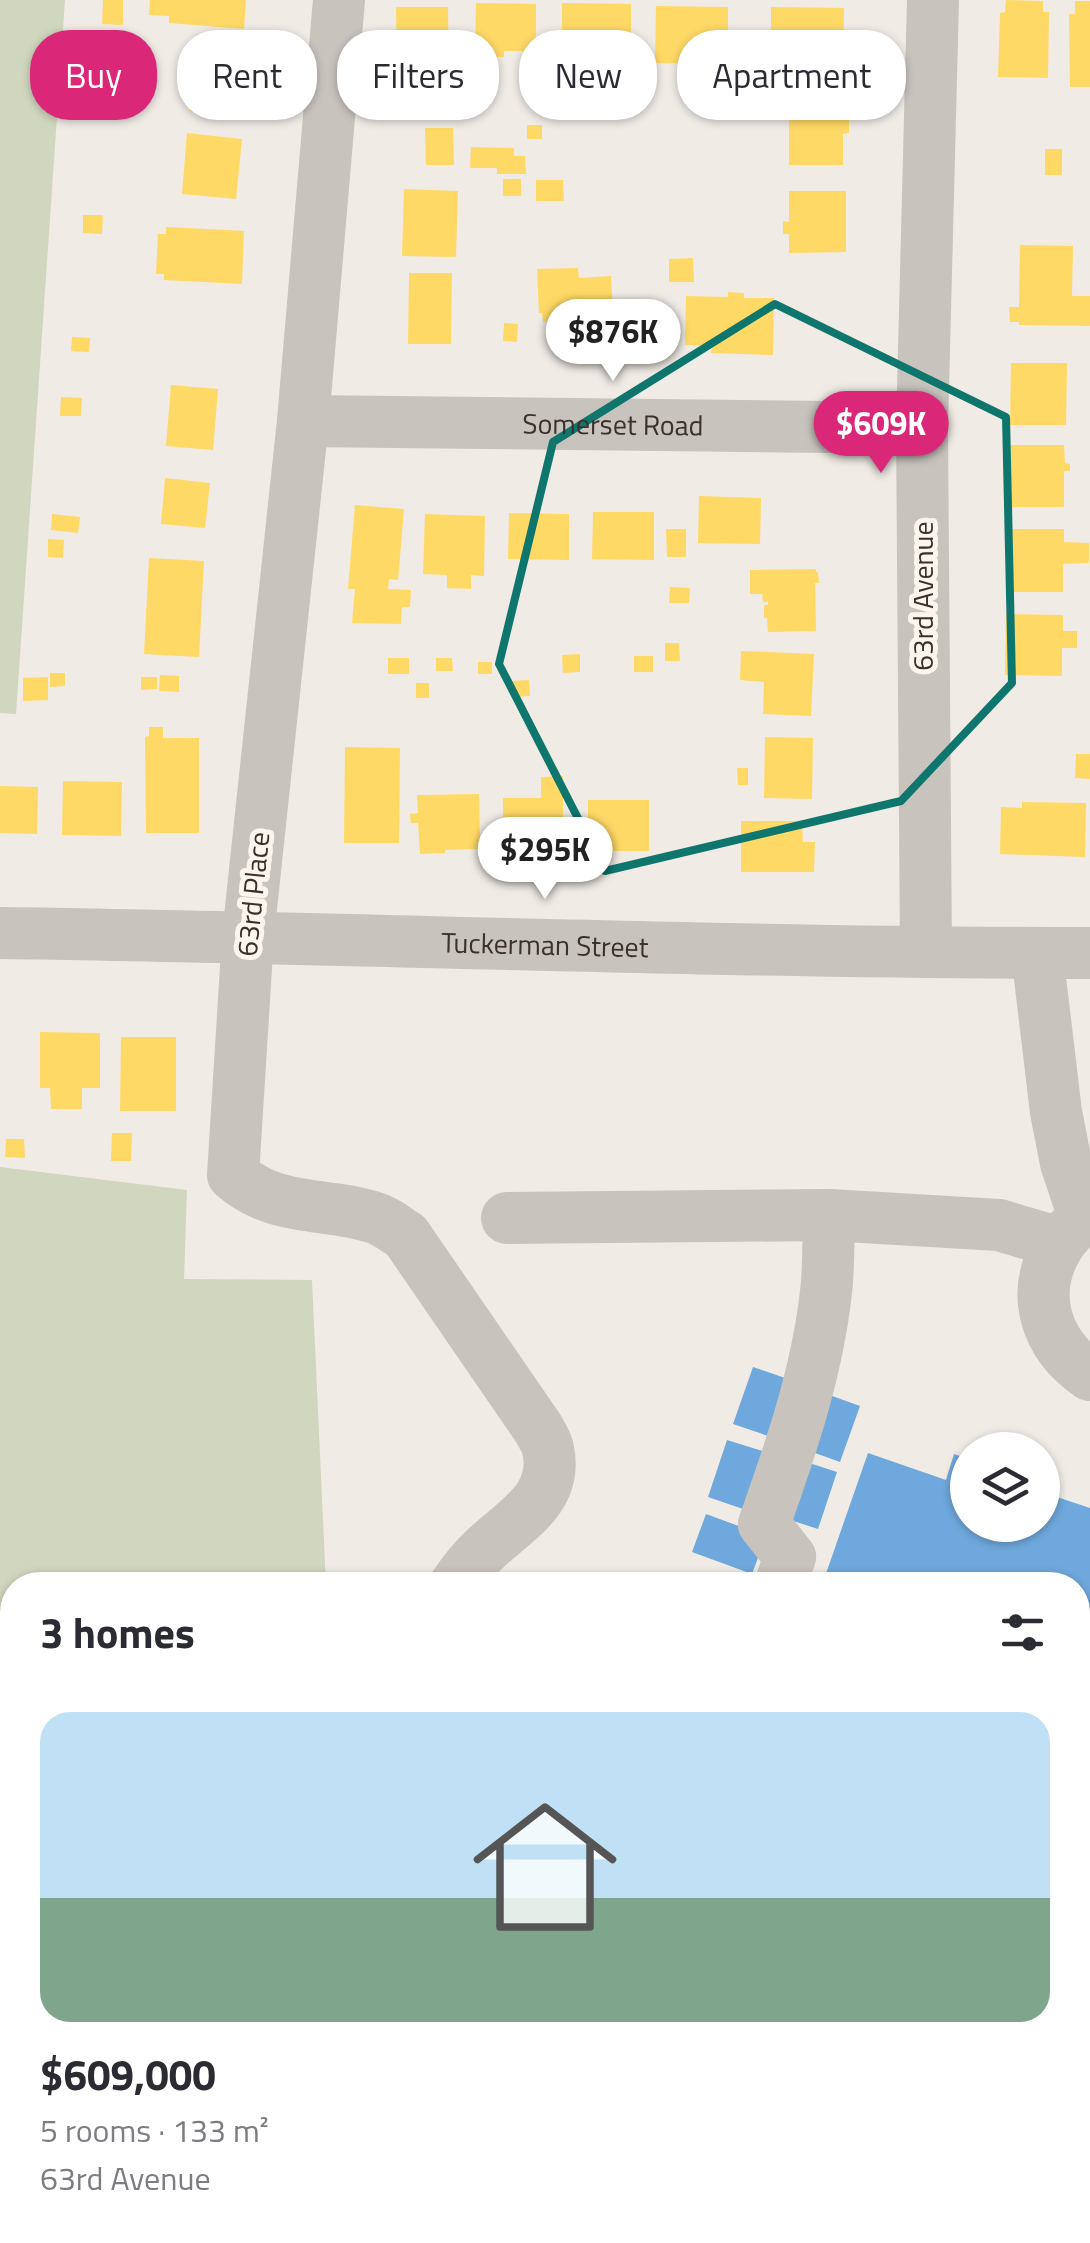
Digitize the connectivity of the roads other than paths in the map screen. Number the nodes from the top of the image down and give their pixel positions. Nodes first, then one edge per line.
1 (339, 0) edge
2 (933, 0) edge
3 (303, 421) junction
4 (922, 428) junction
5 (0, 933) edge
6 (248, 936) junction
7 (926, 952) junction
8 (1037, 953) junction
9 (1090, 953) edge
10 (830, 1215) junction
11 (506, 1218) dead end
12 (1078, 1225) edge
13 (1090, 1375) edge
14 (465, 1572) edge
15 (785, 1572) edge

1 - 3 street, 63rd Place
2 - 4 street, 63rd Avenue
3 - 4 street, Somerset Road
3 - 6 street, 63rd Place
4 - 7 street, 63rd Avenue
5 - 6 street, Tuckerman Street
6 - 7 street, Tuckerman Street
6 - 14 street, 63rd Place
7 - 8 street, Tuckerman Street
8 - 9 street, Tuckerman Street
8 - 12 street
10 - 11 street
10 - 12 street
10 - 15 street
12 - 13 street

